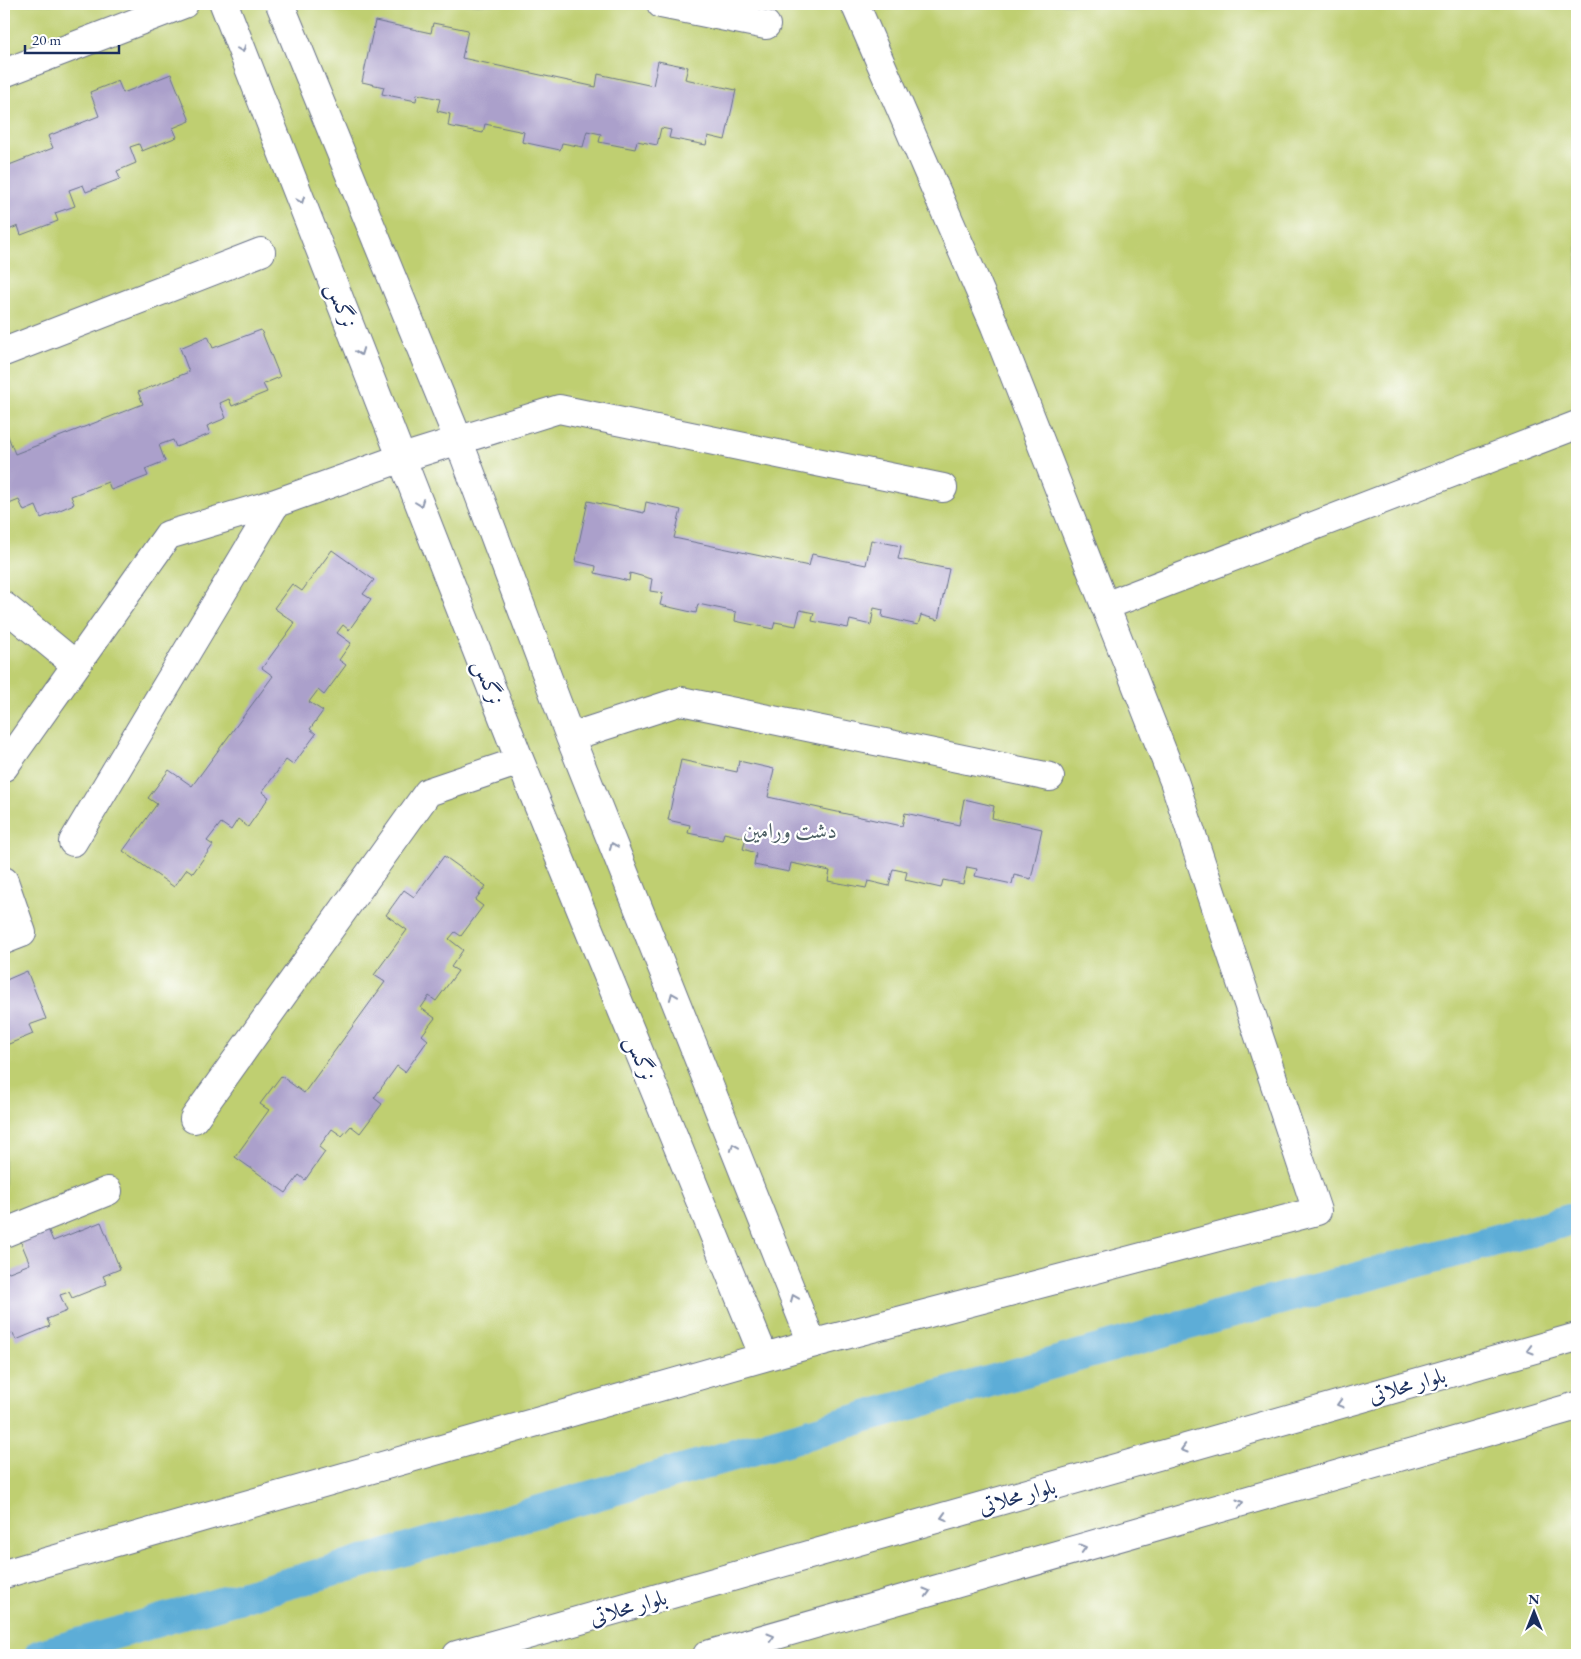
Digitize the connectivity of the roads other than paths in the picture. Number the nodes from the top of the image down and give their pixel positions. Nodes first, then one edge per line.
1 (184, 4) edge
2 (224, 4) edge
3 (280, 4) edge
4 (661, 4) edge
5 (855, 4) edge
6 (766, 25) dead end
7 (4, 73) edge
8 (260, 252) dead end
9 (4, 352) edge
10 (1577, 425) edge
11 (458, 439) junction
12 (402, 458) junction
13 (943, 488) dead end
14 (276, 503) junction
15 (4, 606) edge
16 (1105, 606) junction
17 (76, 665) junction
18 (570, 737) junction
19 (520, 761) junction
20 (4, 767) edge
21 (1050, 777) dead end
22 (72, 842) dead end
23 (4, 882) edge
24 (4, 940) edge
25 (194, 1119) dead end
26 (108, 1191) dead end
27 (4, 1233) edge
28 (1577, 1337) edge
29 (812, 1344) junction
30 (764, 1357) junction
31 (1577, 1406) edge
32 (4, 1574) edge
33 (458, 1655) edge
34 (707, 1655) edge

1 - 7 street
2 -> 12 street, نرگس
3 - 11 street
4 - 6 street
5 - 16 street
8 - 9 street
10 - 16 street
11 - 12 street
11 - 13 street
11 - 18 street
12 - 14 street
12 -> 19 street, نرگس
14 - 17 street
14 - 22 street
15 - 17 street
16 - 29 street
17 - 20 street
18 - 21 street
29 -> 18 street
19 - 25 street
19 - 30 street, نرگس
23 - 24 street
26 - 27 street
28 -> 33 street, بلوار محلاتی
29 - 30 street
30 - 32 street
34 -> 31 street

